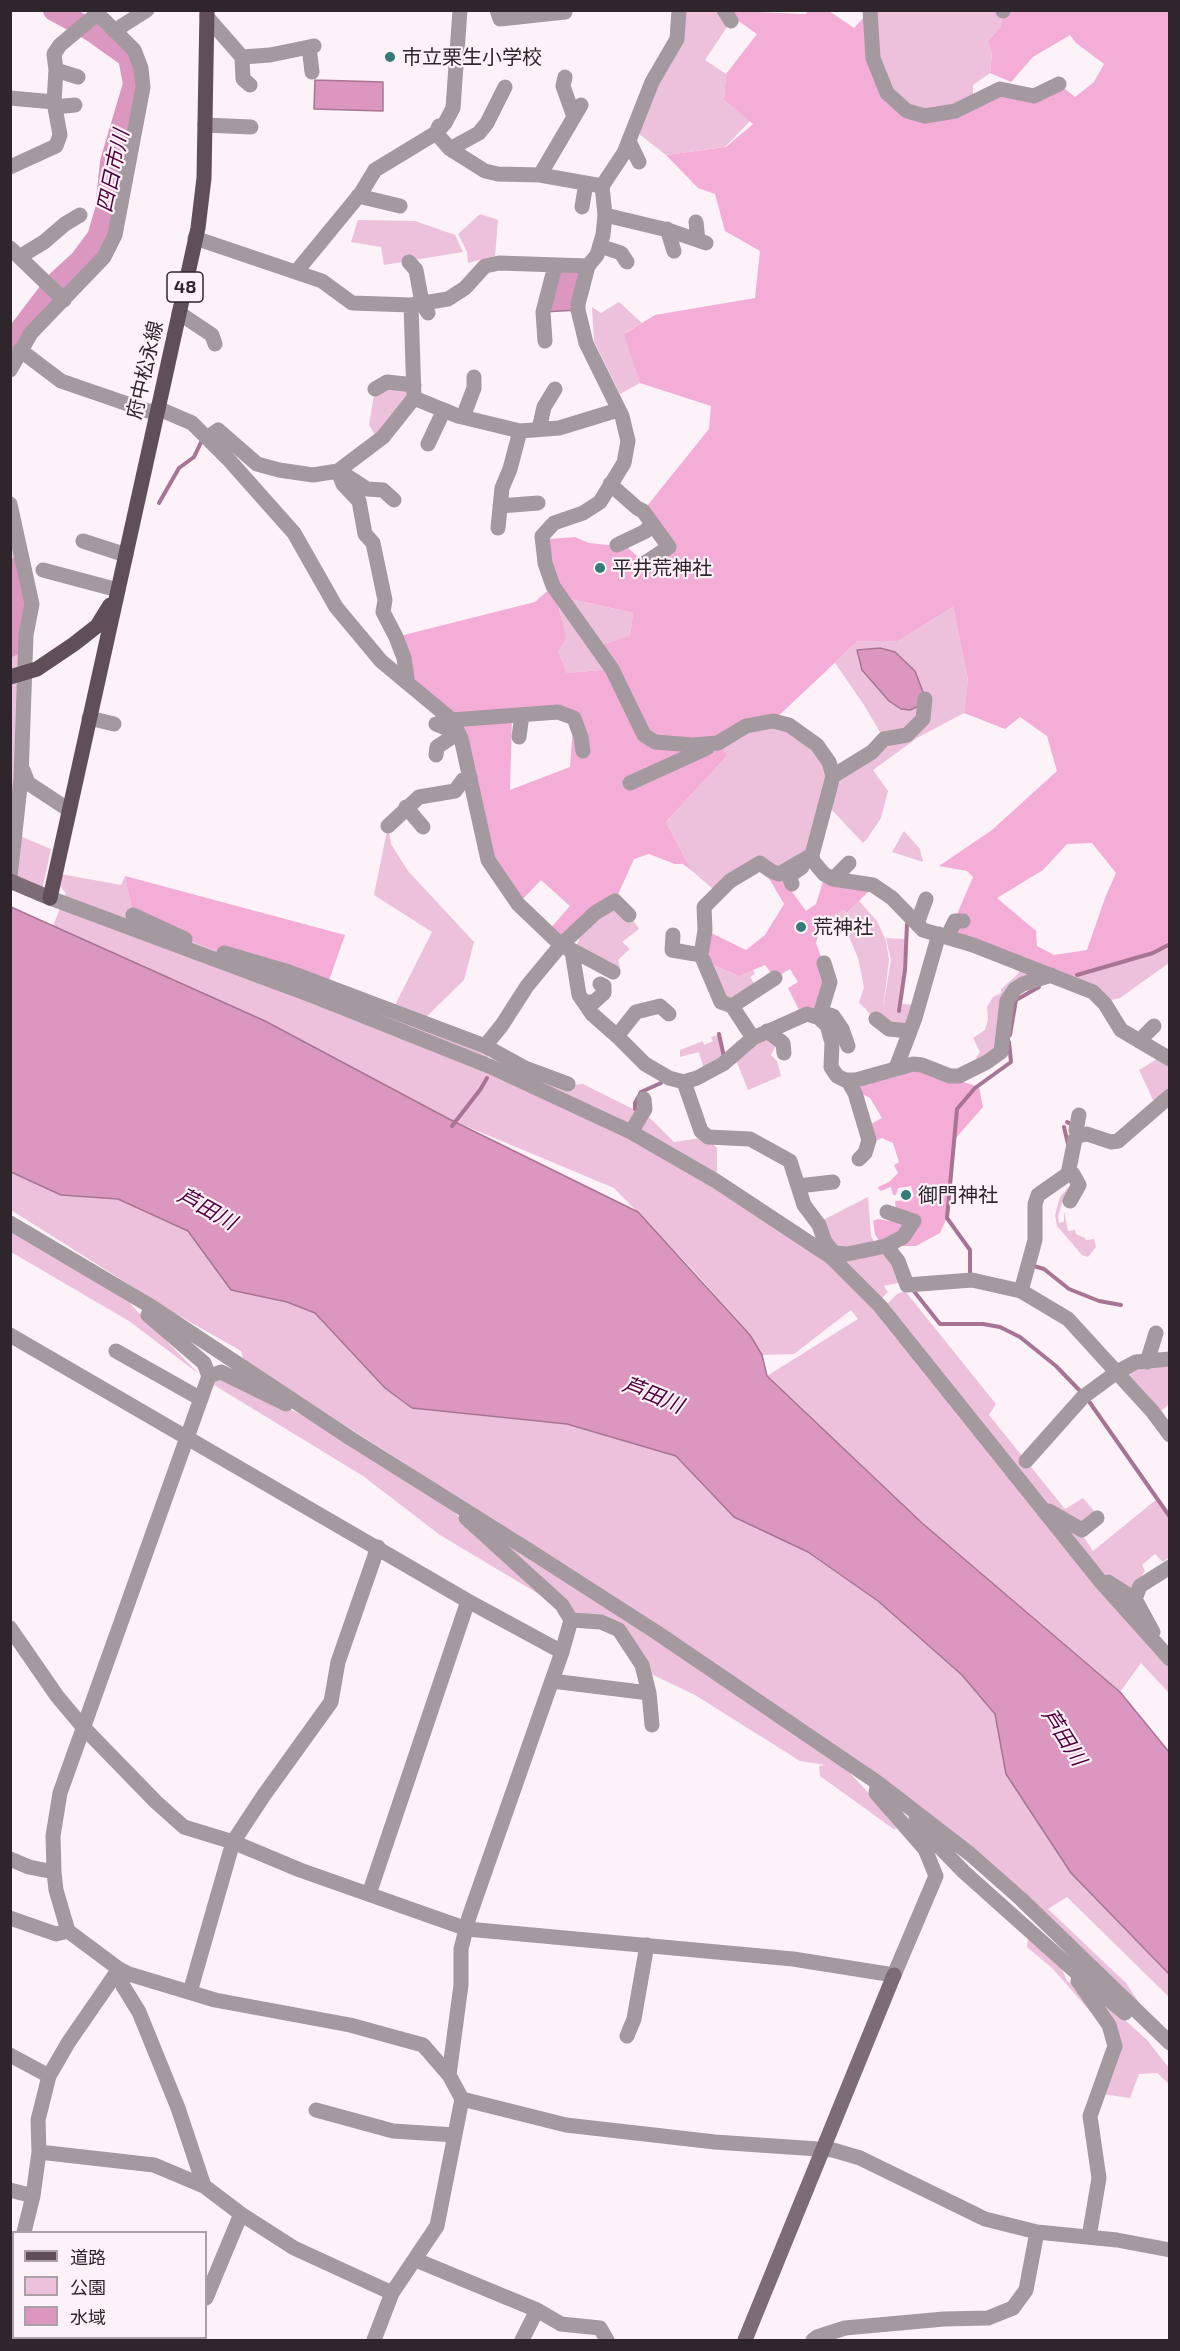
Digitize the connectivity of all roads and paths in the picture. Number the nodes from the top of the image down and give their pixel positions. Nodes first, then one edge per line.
1 (147, 10) edge
2 (460, 10) edge
3 (497, 10) edge
4 (679, 10) edge
5 (870, 10) edge
6 (565, 12) dead end
7 (207, 14) edge
8 (93, 15) edge
9 (114, 31) junction
10 (242, 57) junction
11 (56, 69) junction
12 (312, 72) dead end
13 (78, 77) dead end
14 (565, 77) dead end
15 (447, 82) dead end
16 (1059, 84) dead end
17 (250, 85) dead end
18 (505, 87) dead end
19 (10, 98) edge
20 (55, 105) junction
21 (75, 105) dead end
22 (205, 125) junction
23 (251, 127) dead end
24 (436, 133) junction
25 (629, 141) junction
26 (450, 149) junction
27 (639, 162) dead end
28 (10, 167) edge
29 (540, 175) junction
30 (586, 183) junction
31 (602, 186) junction
32 (358, 196) junction
33 (400, 206) dead end
34 (582, 207) dead end
35 (80, 215) dead end
36 (605, 215) junction
37 (696, 222) dead end
38 (667, 229) junction
39 (195, 238) junction
40 (600, 246) junction
41 (674, 251) dead end
42 (16, 252) edge
43 (409, 262) dead end
44 (627, 262) dead end
45 (555, 266) junction
46 (588, 266) junction
47 (296, 272) junction
48 (57, 292) junction
49 (420, 307) junction
50 (179, 313) junction
51 (545, 341) dead end
52 (215, 344) dead end
53 (20, 350) junction
54 (10, 370) edge
55 (474, 377) dead end
56 (375, 389) dead end
57 (555, 389) dead end
58 (414, 392) junction
59 (157, 410) junction
60 (444, 410) junction
61 (618, 410) junction
62 (463, 417) junction
63 (539, 429) junction
64 (520, 431) junction
65 (207, 438) junction
66 (428, 444) dead end
67 (342, 463) junction
68 (610, 484) junction
69 (365, 497) dead end
70 (394, 500) dead end
71 (538, 503) dead end
72 (10, 504) edge
73 (500, 506) junction
74 (651, 523) junction
75 (498, 528) dead end
76 (82, 541) dead end
77 (617, 545) dead end
78 (126, 557) junction
79 (645, 563) dead end
80 (43, 570) dead end
81 (117, 590) junction
82 (18, 675) edge
83 (405, 681) junction
84 (925, 699) dead end
85 (522, 715) junction
86 (89, 718) junction
87 (114, 724) dead end
88 (436, 724) dead end
89 (455, 727) junction
90 (519, 737) dead end
91 (718, 743) junction
92 (583, 752) dead end
93 (436, 755) dead end
94 (22, 767) junction
95 (833, 776) junction
96 (470, 777) junction
97 (630, 783) dead end
98 (406, 807) junction
99 (69, 810) junction
100 (388, 826) dead end
101 (423, 827) dead end
102 (813, 858) junction
103 (849, 863) dead end
104 (10, 879) edge
105 (833, 879) junction
106 (792, 884) dead end
107 (50, 898) junction
108 (926, 899) dead end
109 (132, 915) dead end
110 (629, 915) dead end
111 (963, 921) dead end
112 (917, 924) junction
113 (673, 935) dead end
114 (943, 936) junction
115 (566, 947) junction
116 (701, 955) junction
117 (224, 958) junction
118 (824, 963) dead end
119 (613, 972) dead end
120 (1051, 975) junction
121 (775, 978) dead end
122 (600, 984) dead end
123 (584, 1002) junction
124 (732, 1006) junction
125 (669, 1014) dead end
126 (820, 1015) junction
127 (876, 1019) dead end
128 (1154, 1026) dead end
129 (767, 1031) junction
130 (909, 1032) junction
131 (617, 1036) junction
132 (753, 1038) junction
133 (1139, 1041) junction
134 (485, 1046) junction
135 (849, 1046) dead end
136 (784, 1053) dead end
137 (1170, 1059) edge
138 (896, 1068) junction
139 (848, 1081) junction
140 (684, 1082) junction
141 (568, 1084) dead end
142 (1170, 1096) edge
143 (647, 1107) dead end
144 (1079, 1115) dead end
145 (631, 1132) junction
146 (1078, 1136) junction
147 (867, 1150) dead end
148 (1068, 1174) junction
149 (833, 1182) dead end
150 (798, 1186) junction
151 (1070, 1202) dead end
152 (887, 1212) dead end
153 (10, 1223) edge
154 (886, 1246) junction
155 (833, 1255) junction
156 (1021, 1291) junction
157 (152, 1307) junction
158 (1156, 1333) dead end
159 (10, 1335) edge
160 (116, 1351) dead end
161 (1170, 1359) edge
162 (1147, 1362) junction
163 (1117, 1372) junction
164 (209, 1376) junction
165 (201, 1400) junction
166 (295, 1402) junction
167 (187, 1436) junction
168 (1170, 1436) edge
169 (1026, 1461) dead end
170 (1041, 1507) junction
171 (466, 1512) junction
172 (1097, 1518) dead end
173 (378, 1547) junction
174 (1170, 1567) edge
175 (1101, 1581) junction
176 (1134, 1599) junction
177 (468, 1601) junction
178 (571, 1620) junction
179 (10, 1628) edge
180 (1155, 1644) junction
181 (562, 1652) junction
182 (1170, 1659) edge
183 (552, 1682) junction
184 (649, 1693) junction
185 (652, 1725) dead end
186 (83, 1727) junction
187 (878, 1783) junction
188 (910, 1807) junction
189 (234, 1842) junction
190 (10, 1859) edge
191 (54, 1872) junction
192 (964, 1872) junction
193 (936, 1876) junction
194 (369, 1894) junction
195 (10, 1918) edge
196 (467, 1929) junction
197 (68, 1931) junction
198 (647, 1945) junction
199 (119, 1969) junction
200 (1078, 1974) junction
201 (894, 1975) junction
202 (190, 1992) junction
203 (1166, 2030) edge
204 (627, 2036) dead end
205 (10, 2055) edge
206 (1170, 2056) edge
207 (449, 2075) junction
208 (49, 2076) junction
209 (462, 2099) junction
210 (316, 2110) dead end
211 (456, 2135) junction
212 (824, 2148) junction
213 (39, 2152) junction
214 (204, 2186) junction
215 (10, 2190) edge
216 (33, 2196) junction
217 (240, 2214) junction
218 (24, 2231) edge
219 (1037, 2232) junction
220 (1089, 2237) junction
221 (1170, 2250) edge
222 (416, 2260) junction
223 (207, 2291) edge
224 (392, 2293) junction
225 (537, 2310) junction
226 (374, 2340) edge
227 (522, 2340) edge
228 (607, 2340) edge
229 (745, 2340) edge
230 (813, 2340) edge

1 - 9 street
2 - 24 street
3 - 6 street
4 - 25 street
5 - 16 street
7 - 10 street
7 - 22 main road, 府中松永線 / 48
8 - 9 street
8 - 11 street
9 - 48 street
10 - 12 street
10 - 17 street
11 - 13 street
11 - 20 street
14 - 29 street
15 - 24 street
18 - 26 street
19 - 20 street
20 - 21 street
20 - 28 street
22 - 23 street
22 - 39 main road, 府中松永線 / 48
24 - 26 street
24 - 32 street
25 - 27 street
25 - 31 street
26 - 29 street
29 - 30 street
30 - 31 street
30 - 34 street
31 - 36 street
32 - 33 street
32 - 47 street
35 - 42 street
36 - 38 street
36 - 40 street
37 - 38 street
38 - 41 street
39 - 47 street
39 - 50 main road, 府中松永線 / 48
40 - 44 street
40 - 46 street
42 - 48 street
43 - 49 street
45 - 46 street
45 - 49 street
45 - 51 street
46 - 61 street
47 - 49 street
48 - 53 street
49 - 58 street
50 - 52 street
50 - 59 main road, 府中松永線 / 48
53 - 54 street
53 - 59 street
55 - 62 street
56 - 58 street
57 - 63 street
58 - 60 street
58 - 67 street
59 - 65 street
59 - 78 main road, 府中松永線 / 48
60 - 62 street
60 - 66 street
61 - 63 street
61 - 68 street
62 - 64 street
63 - 64 street
64 - 73 street
65 - 67 street
65 - 83 street
67 - 69 street
67 - 70 street
67 - 83 street
68 - 74 street
68 - 91 street
71 - 73 street
72 - 82 street
73 - 75 street
74 - 77 street
74 - 79 street
76 - 78 street
78 - 81 main road, 府中松永線 / 48
80 - 81 street
81 - 82 main road, 府中松永線 / 48
81 - 86 main road, 府中松永線 / 48
82 - 94 street
83 - 89 street
84 - 95 street
85 - 89 street
85 - 90 street
85 - 92 street
86 - 87 street
86 - 99 main road, 府中松永線 / 48
88 - 89 street
89 - 93 street
89 - 96 street
91 - 95 street
91 - 97 street
94 - 99 street
94 - 104 street
95 - 102 street
96 - 98 street
96 - 115 street
98 - 100 street
98 - 101 street
99 - 107 main road, 府中松永線 / 48
102 - 105 street
102 - 106 street
102 - 116 street
103 - 105 street
104 - 107 street
105 - 112 street
107 - 117 street
108 - 112 street
109 - 117 street
110 - 115 street
111 - 114 street
112 - 114 street
113 - 116 street
114 - 120 street
114 - 130 street
115 - 119 street
115 - 123 street
115 - 134 street
116 - 124 street
117 - 134 street
117 - 145 street
118 - 126 street
120 - 133 street
120 - 138 street
121 - 124 street
122 - 123 street
123 - 131 street
124 - 132 street
125 - 131 street
126 - 129 street
126 - 135 street
126 - 139 street
127 - 130 street
128 - 133 street
129 - 132 street
129 - 136 street
130 - 138 street
131 - 140 street
132 - 140 street
133 - 137 street
134 - 141 street
138 - 139 street
139 - 147 street
140 - 150 street
142 - 146 street
143 - 145 street
144 - 146 street
145 - 155 street
146 - 148 street
148 - 151 street
148 - 156 street
149 - 150 street
150 - 155 street
152 - 154 street
153 - 157 street
154 - 155 street
154 - 156 street
155 - 170 street
156 - 163 street
157 - 164 street
157 - 166 street
158 - 162 street
159 - 167 street
160 - 165 street
161 - 162 street
162 - 163 street
163 - 168 street
163 - 169 street
164 - 165 street
164 - 166 street
165 - 167 street
166 - 171 street
167 - 173 street
167 - 186 street
170 - 172 street
170 - 175 street
171 - 178 street
171 - 187 street
173 - 177 street
173 - 189 street
174 - 176 street
175 - 176 street
175 - 180 street
176 - 180 street
177 - 181 street
177 - 194 street
178 - 181 street
178 - 184 street
179 - 186 street
180 - 182 street
181 - 183 street
183 - 184 street
183 - 196 street
184 - 185 street
186 - 189 street
186 - 191 street
187 - 188 street
187 - 193 street
188 - 192 street
188 - 203 street
189 - 194 street
189 - 202 street
190 - 191 street
191 - 197 street
192 - 193 street
192 - 200 street
193 - 201 street
194 - 196 street
195 - 197 street
196 - 198 street
196 - 207 street
197 - 199 street
198 - 201 street
198 - 204 street
199 - 202 street
199 - 208 street
199 - 214 street
200 - 203 street
200 - 220 street
201 - 212 street
202 - 207 street
203 - 206 street
205 - 208 street
207 - 209 street
208 - 213 street
209 - 211 street
209 - 212 street
210 - 211 street
211 - 222 street
212 - 219 street
212 - 229 street
213 - 214 street
213 - 216 street
214 - 217 street
215 - 216 street
216 - 218 street
217 - 223 street
217 - 224 street
219 - 220 street
219 - 230 street
220 - 221 street
222 - 224 street
222 - 225 street
224 - 226 street
225 - 227 street
225 - 228 street

